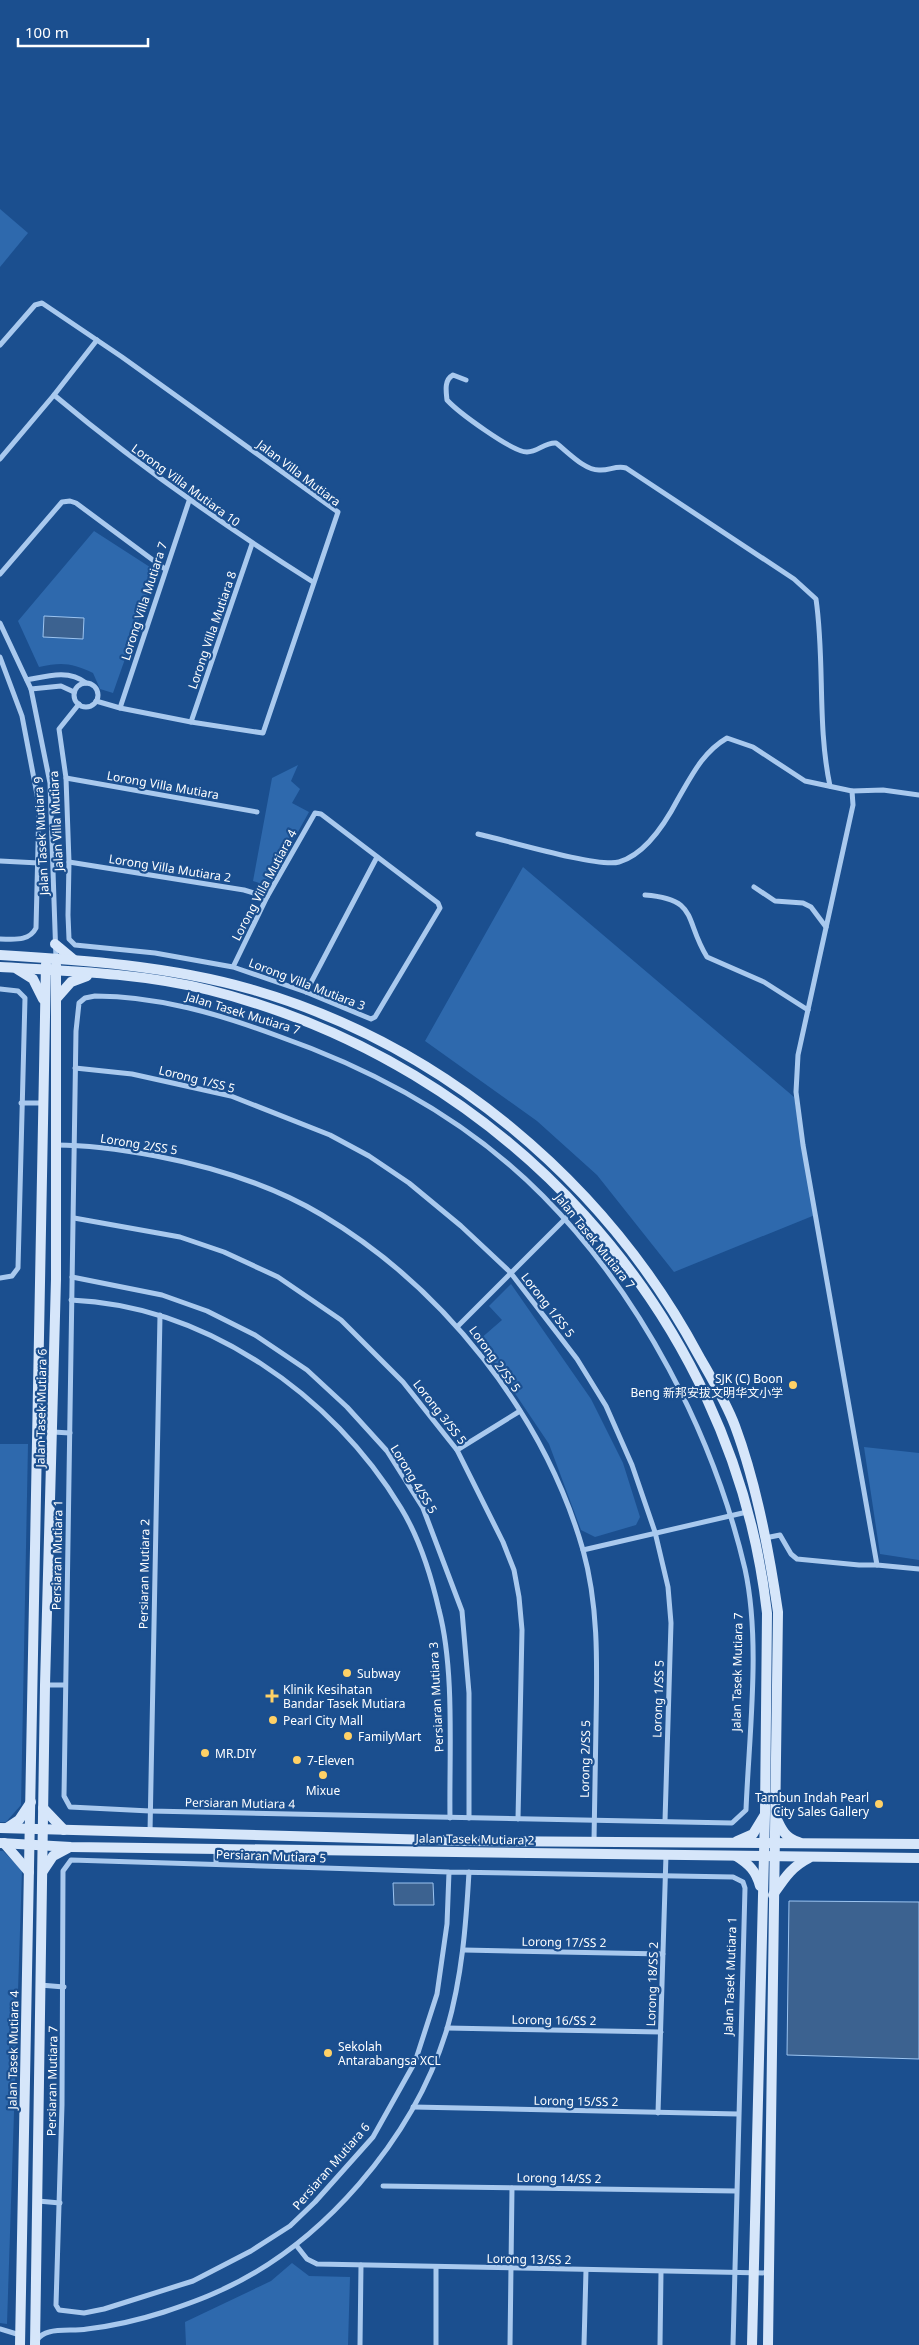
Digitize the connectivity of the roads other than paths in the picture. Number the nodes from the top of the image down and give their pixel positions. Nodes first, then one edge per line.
1 (96, 340) junction
2 (0, 345) edge
3 (466, 380) dead end
4 (54, 395) junction
5 (0, 459) edge
6 (189, 501) junction
7 (252, 544) junction
8 (165, 569) junction
9 (0, 574) edge
10 (313, 582) junction
11 (0, 623) edge
12 (0, 657) edge
13 (27, 680) junction
14 (86, 683) junction
15 (31, 689) junction
16 (74, 692) junction
17 (96, 701) junction
18 (79, 704) junction
19 (120, 708) junction
20 (192, 722) junction
21 (66, 778) junction
22 (830, 786) junction
23 (852, 791) junction
24 (919, 795) edge
25 (257, 812) dead end
26 (478, 834) dead end
27 (376, 857) junction
28 (0, 861) edge
29 (69, 862) junction
30 (39, 863) junction
31 (754, 887) dead end
32 (645, 895) dead end
33 (268, 897) junction
34 (826, 927) junction
35 (0, 939) edge
36 (54, 942) junction
37 (72, 943) joint
38 (0, 955) edge
39 (30, 957) junction
40 (52, 958) junction
41 (76, 961) junction
42 (0, 967) edge
43 (233, 967) junction
44 (15, 968) junction
45 (51, 971) junction
46 (96, 975) junction
47 (0, 989) edge
48 (306, 992) junction
49 (56, 999) junction
50 (45, 1004) junction
51 (808, 1010) junction
52 (75, 1068) junction
53 (21, 1103) junction
54 (43, 1103) junction
55 (56, 1145) junction
56 (74, 1145) junction
57 (578, 1207) junction
58 (74, 1218) junction
59 (565, 1221) junction
60 (510, 1272) junction
61 (72, 1277) junction
62 (0, 1278) edge
63 (71, 1300) junction
64 (160, 1315) junction
65 (458, 1326) junction
66 (520, 1412) junction
67 (52, 1432) junction
68 (70, 1433) junction
69 (458, 1450) junction
70 (748, 1512) junction
71 (729, 1516) junction
72 (655, 1532) junction
73 (765, 1538) junction
74 (583, 1550) junction
75 (34, 1559) junction
76 (49, 1560) junction
77 (877, 1565) junction
78 (919, 1569) edge
79 (45, 1685) junction
80 (65, 1685) junction
81 (32, 1801) junction
82 (70, 1807) joint
83 (43, 1808) junction
84 (150, 1811) junction
85 (770, 1814) junction
86 (450, 1818) junction
87 (469, 1818) junction
88 (518, 1819) junction
89 (665, 1821) junction
90 (594, 1822) junction
91 (4, 1828) edge
92 (31, 1830) junction
93 (43, 1830) junction
94 (64, 1830) junction
95 (150, 1833) junction
96 (335, 1838) junction
97 (594, 1842) junction
98 (2, 1843) edge
99 (729, 1843) junction
100 (768, 1844) junction
101 (810, 1844) junction
102 (919, 1844) edge
103 (31, 1845) junction
104 (42, 1846) junction
105 (71, 1847) junction
106 (216, 1848) junction
107 (336, 1849) junction
108 (666, 1855) junction
109 (735, 1856) junction
110 (768, 1856) junction
111 (812, 1856) junction
112 (919, 1858) edge
113 (71, 1860) joint
114 (216, 1864) junction
115 (43, 1870) junction
116 (29, 1872) junction
117 (449, 1872) junction
118 (470, 1872) junction
119 (666, 1876) junction
120 (762, 1894) junction
121 (773, 1895) junction
122 (464, 1950) junction
123 (663, 1954) junction
124 (40, 1985) junction
125 (64, 1987) junction
126 (447, 2028) junction
127 (660, 2032) junction
128 (24, 2098) junction
129 (40, 2099) junction
130 (413, 2107) junction
131 (658, 2113) junction
132 (738, 2114) junction
133 (383, 2186) dead end
134 (512, 2188) junction
135 (736, 2191) junction
136 (38, 2201) junction
137 (60, 2203) junction
138 (296, 2245) junction
139 (361, 2265) junction
140 (436, 2267) junction
141 (512, 2268) junction
142 (586, 2270) junction
143 (662, 2272) junction
144 (734, 2273) junction
145 (754, 2273) junction
146 (769, 2274) junction
147 (56, 2305) joint
148 (36, 2322) junction
149 (0, 2329) edge
150 (51, 2331) junction
151 (18, 2334) edge
152 (35, 2343) edge
153 (360, 2345) edge
154 (436, 2345) edge
155 (510, 2345) edge
156 (584, 2345) edge
157 (660, 2345) edge
158 (733, 2345) edge
159 (752, 2345) edge
160 (768, 2345) edge

1 - 2 street, Jalan Villa Mutiara
1 - 4 street
1 - 10 street, Jalan Villa Mutiara
3 - 22 street
4 - 5 street
4 - 6 street, Lorong Villa Mutiara 10
6 - 7 street, Lorong Villa Mutiara 10
6 - 8 street, Lorong Villa Mutiara 7
7 - 10 street, Lorong Villa Mutiara 10
7 - 20 street, Lorong Villa Mutiara 8
8 - 9 street
8 - 19 street, Lorong Villa Mutiara 7
10 - 20 street, Jalan Villa Mutiara
11 - 13 street, Jalan Tasek Mutiara 9
12 - 30 street
13 - 14 street
13 - 15 street, Jalan Tasek Mutiara 9
14 - 16 street
14 - 17 street
15 - 16 street
15 - 36 street, Jalan Tasek Mutiara 9
16 - 18 street
17 - 18 street
17 - 19 street, Jalan Villa Mutiara
18 - 21 street, Jalan Villa Mutiara
19 - 20 street, Jalan Villa Mutiara
21 - 25 street, Lorong Villa Mutiara
21 - 29 street, Jalan Villa Mutiara
22 - 23 street
22 - 26 street
23 - 24 street
23 - 34 street
27 - 33 street, Lorong Villa Mutiara 4
27 - 48 street
27 - 48 street, Lorong Villa Mutiara 3
28 - 30 street
29 - 33 street, Lorong Villa Mutiara 2
29 - 37 street, Jalan Villa Mutiara
30 - 35 street
31 - 34 street
32 - 51 street
33 - 43 street, Lorong Villa Mutiara 4
34 - 51 street
36 - 39 street
36 - 40 street, Jalan Tasek Mutiara 9
36 - 40 street, Jalan Tasek Mutiara 9
36 - 41 street
37 - 43 street, Lorong Villa Mutiara 3
38 - 39 street, Jalan Tasek Mutiara 7
39 - 40 street, Jalan Tasek Mutiara 7
40 - 41 street, Jalan Tasek Mutiara 7
40 - 45 street, Jalan Tasek Mutiara 6
41 - 73 street, Jalan Tasek Mutiara 7
42 - 44 street
43 - 48 street, Lorong Villa Mutiara 3
44 - 45 street
44 - 50 street
45 - 46 street, Jalan Tasek Mutiara 7
45 - 49 street, Jalan Tasek Mutiara 6
45 - 50 street, Jalan Tasek Mutiara 6
46 - 49 street
46 - 57 street, Jalan Tasek Mutiara 7
47 - 53 street
49 - 55 street, Jalan Tasek Mutiara 6
50 - 54 street, Jalan Tasek Mutiara 6
51 - 77 street
52 - 56 street, Jalan Tasek Mutiara 7
52 - 59 street, Jalan Tasek Mutiara 7
52 - 60 street, Lorong 1/SS 5
53 - 54 street
53 - 62 street
54 - 75 street, Jalan Tasek Mutiara 6
55 - 56 street, Lorong 2/SS 5
55 - 67 street, Jalan Tasek Mutiara 6
56 - 58 street, Jalan Tasek Mutiara 7
56 - 65 street, Lorong 2/SS 5
57 - 59 street
57 - 70 street, Jalan Tasek Mutiara 7
58 - 61 street, Jalan Tasek Mutiara 7
58 - 69 street, Lorong 3/SS 5
59 - 60 street
59 - 71 street, Jalan Tasek Mutiara 7
60 - 65 street
60 - 72 street, Lorong 1/SS 5
61 - 63 street, Jalan Tasek Mutiara 7
61 - 87 street, Lorong 4/SS 5
63 - 64 street, Persiaran Mutiara 3
63 - 68 street, Persiaran Mutiara 1
64 - 84 street, Persiaran Mutiara 2
64 - 86 street, Persiaran Mutiara 3
65 - 66 street, Lorong 2/SS 5
66 - 69 street
66 - 74 street, Lorong 2/SS 5
67 - 68 street
67 - 76 street, Jalan Tasek Mutiara 6
68 - 80 street, Persiaran Mutiara 1
69 - 88 street, Lorong 3/SS 5
70 - 71 street
70 - 85 street, Jalan Tasek Mutiara 7
71 - 72 street
71 - 89 street, Jalan Tasek Mutiara 7
72 - 74 street
72 - 89 street, Lorong 1/SS 5
73 - 77 street
73 - 85 street, Jalan Tasek Mutiara 7
74 - 90 street, Lorong 2/SS 5
75 - 76 street
75 - 81 street, Jalan Tasek Mutiara 6
76 - 79 street, Jalan Tasek Mutiara 6
77 - 78 street
79 - 80 street
79 - 83 street, Jalan Tasek Mutiara 6
80 - 82 street, Persiaran Mutiara 1
81 - 91 street
81 - 92 street, Jalan Tasek Mutiara 6
82 - 84 street, Persiaran Mutiara 4
83 - 93 street, Jalan Tasek Mutiara 6
83 - 94 street
84 - 86 street, Persiaran Mutiara 4
84 - 95 street, Persiaran Mutiara 2
85 - 99 street
85 - 100 street, Jalan Tasek Mutiara 7
85 - 101 street
86 - 87 street, Persiaran Mutiara 4
87 - 88 street, Jalan Tasek Mutiara 7
88 - 90 street, Jalan Tasek Mutiara 7
89 - 90 street, Jalan Tasek Mutiara 7
90 - 97 street, Lorong 2/SS 5
91 - 92 street, Jalan Tasek Mutiara 2
92 - 93 street, Jalan Tasek Mutiara 2
92 - 103 street, Jalan Tasek Mutiara 6
93 - 94 street, Jalan Tasek Mutiara 2
93 - 104 street, Jalan Tasek Mutiara 6
94 - 95 street, Jalan Tasek Mutiara 2
95 - 96 street, Jalan Tasek Mutiara 2
96 - 97 street, Jalan Tasek Mutiara 2
96 - 107 street
97 - 99 street, Jalan Tasek Mutiara 2
98 - 103 street, Jalan Tasek Mutiara 2
98 - 116 street
99 - 100 street, Jalan Tasek Mutiara 2
100 - 101 street, Jalan Tasek Mutiara 2
100 - 110 street, Jalan Tasek Mutiara 7
101 - 102 street, Jalan Tasek Mutiara 2
103 - 104 street, Jalan Tasek Mutiara 2
103 - 116 street, Jalan Tasek Mutiara 4
104 - 105 street, Jalan Tasek Mutiara 2
104 - 115 street
105 - 106 street, Jalan Tasek Mutiara 2
105 - 115 street
106 - 107 street, Jalan Tasek Mutiara 2
106 - 114 street
107 - 108 street, Jalan Tasek Mutiara 2
108 - 109 street, Jalan Tasek Mutiara 2
108 - 119 street, Lorong 18/SS 2
109 - 110 street, Jalan Tasek Mutiara 2
109 - 120 street
110 - 111 street, Jalan Tasek Mutiara 2
110 - 120 street
110 - 121 street
111 - 112 street, Jalan Tasek Mutiara 2
111 - 121 street
113 - 114 street, Persiaran Mutiara 5
113 - 125 street, Persiaran Mutiara 7
114 - 117 street, Persiaran Mutiara 5
115 - 124 street
116 - 128 street, Jalan Tasek Mutiara 4
117 - 118 street, Persiaran Mutiara 5
117 - 147 street, Persiaran Mutiara 6
118 - 119 street, Jalan Tasek Mutiara 1
118 - 122 street
119 - 123 street, Lorong 18/SS 2
119 - 132 street, Jalan Tasek Mutiara 1
120 - 145 street
121 - 146 street
122 - 123 street, Lorong 17/SS 2
122 - 126 street
123 - 127 street, Lorong 18/SS 2
124 - 125 street
124 - 129 street
125 - 137 street, Persiaran Mutiara 7
126 - 127 street, Lorong 16/SS 2
126 - 130 street
127 - 131 street, Lorong 18/SS 2
128 - 129 street
128 - 151 street, Jalan Tasek Mutiara 4
129 - 136 street
130 - 131 street, Lorong 15/SS 2
130 - 138 street
131 - 132 street, Lorong 15/SS 2
132 - 135 street, Jalan Tasek Mutiara 1
133 - 134 street, Lorong 14/SS 2
134 - 135 street, Lorong 14/SS 2
134 - 141 street
135 - 144 street, Jalan Tasek Mutiara 1
136 - 137 street
136 - 148 street
137 - 147 street, Persiaran Mutiara 7
138 - 139 street, Lorong 13/SS 2
138 - 150 street
139 - 140 street, Lorong 13/SS 2
139 - 153 street
140 - 141 street, Lorong 13/SS 2
140 - 154 street
141 - 142 street, Lorong 13/SS 2
141 - 155 street
142 - 143 street, Lorong 13/SS 2
142 - 156 street
143 - 144 street, Lorong 13/SS 2
143 - 157 street
144 - 145 street, Lorong 13/SS 2
144 - 158 street, Jalan Tasek Mutiara 1
145 - 146 street, Lorong 13/SS 2
145 - 159 street
146 - 160 street
148 - 150 street
148 - 152 street
149 - 151 street
150 - 152 street

